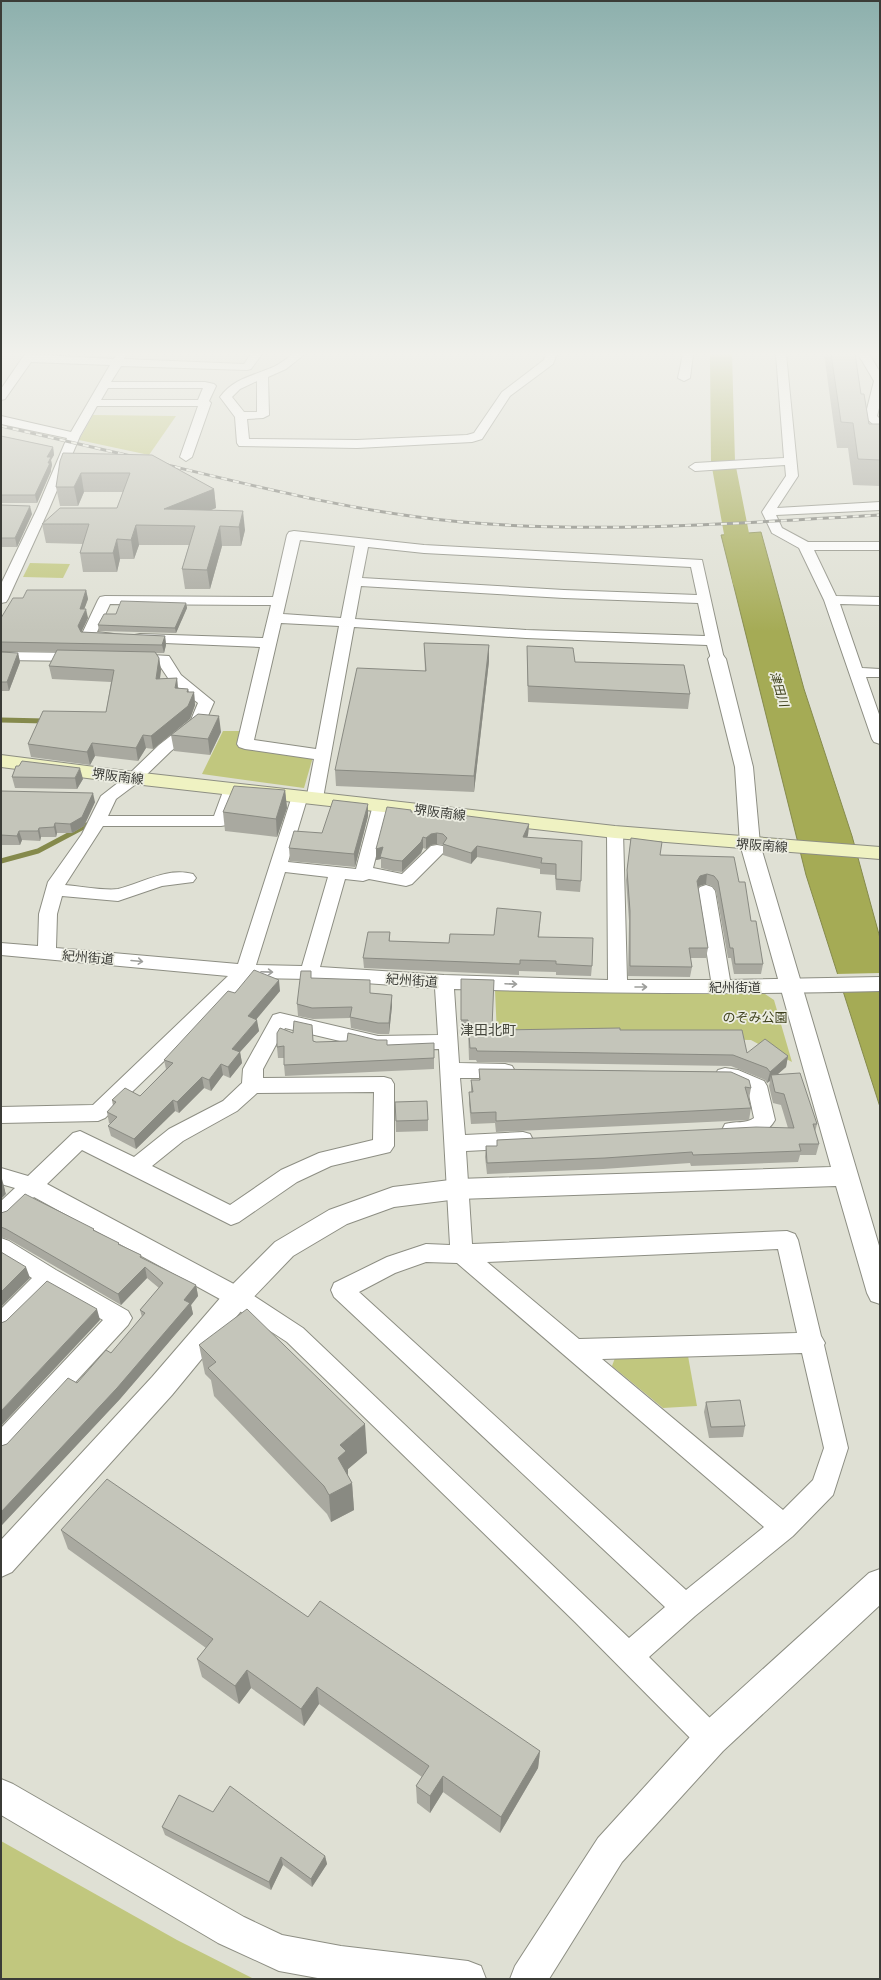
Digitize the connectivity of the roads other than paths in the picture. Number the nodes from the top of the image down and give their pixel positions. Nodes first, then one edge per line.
1 (70, 446) edge
2 (190, 446) edge
3 (790, 446) edge
4 (52, 449) edge
5 (67, 453) junction
6 (186, 457) dead end
7 (791, 461) junction
8 (695, 467) dead end
9 (880, 506) edge
10 (29, 508) edge
11 (43, 509) junction
12 (768, 512) junction
13 (362, 542) junction
14 (805, 546) junction
15 (880, 546) edge
16 (354, 582) junction
17 (1, 599) edge
18 (704, 599) junction
19 (831, 600) junction
20 (278, 601) junction
21 (880, 601) edge
22 (274, 618) junction
23 (347, 624) junction
24 (713, 641) junction
25 (268, 643) junction
26 (1, 656) edge
27 (96, 658) edge
28 (119, 658) edge
29 (717, 659) joint
30 (856, 672) junction
31 (880, 673) edge
32 (880, 739) edge
33 (323, 755) junction
34 (1, 761) edge
35 (134, 778) junction
36 (231, 789) junction
37 (308, 797) junction
38 (381, 805) junction
39 (96, 821) junction
40 (615, 832) junction
41 (750, 844) junction
42 (438, 850) dead end
43 (873, 853) edge
44 (278, 866) junction
45 (153, 867) dead end
46 (364, 872) junction
47 (338, 874) junction
48 (187, 878) dead end
49 (145, 884) junction
50 (55, 890) junction
51 (706, 891) dead end
52 (1, 948) edge
53 (47, 953) junction
54 (245, 971) junction
55 (309, 973) junction
56 (444, 982) junction
57 (880, 984) edge
58 (618, 987) junction
59 (722, 987) junction
60 (790, 987) junction
61 (448, 1042) junction
62 (450, 1070) junction
63 (520, 1071) edge
64 (707, 1074) edge
65 (252, 1086) junction
66 (1, 1115) edge
67 (716, 1131) edge
68 (542, 1139) edge
69 (455, 1143) junction
70 (136, 1168) junction
71 (1, 1176) edge
72 (846, 1176) junction
73 (31, 1185) junction
74 (458, 1189) junction
75 (1, 1215) edge
76 (1, 1247) edge
77 (462, 1254) junction
78 (48, 1277) junction
79 (880, 1293) edge
80 (237, 1297) junction
81 (1, 1324) edge
82 (813, 1343) junction
83 (576, 1349) junction
84 (1, 1445) edge
85 (784, 1527) junction
86 (1, 1562) edge
87 (880, 1584) edge
88 (685, 1608) junction
89 (628, 1657) junction
90 (711, 1739) junction
91 (1, 1796) edge
92 (468, 1979) edge
93 (528, 1979) edge

1 - 5 street
2 - 6 street
3 - 7 street
4 - 5 street
5 - 11 street
7 - 8 street
7 - 12 street
9 - 12 street
10 - 11 street
11 - 17 street
12 - 14 street
13 - 16 street
13 - 18 street
13 - 20 street
14 - 15 street
14 - 19 street
16 - 18 street
16 - 23 street
18 - 24 street
19 - 21 street
19 - 30 street
20 - 22 street
20 - 25 street
22 - 23 street
22 - 25 street
23 - 24 street
23 - 33 street
24 - 29 street
25 - 33 street
26 - 27 street
28 - 35 street
29 - 41 street
30 - 31 street
30 - 32 street
33 - 37 street
34 - 35 main road, 堺阪南線
35 - 36 main road, 堺阪南線
35 - 39 street
36 - 37 main road, 堺阪南線
36 - 39 street
37 - 38 main road, 堺阪南線
37 - 44 street
38 - 40 main road, 堺阪南線
38 - 46 street
39 - 50 street
40 - 41 main road, 堺阪南線
40 - 58 street
41 - 43 main road, 堺阪南線
41 - 60 street
42 - 46 street
44 - 47 street
44 - 54 street
45 - 49 street
46 - 47 street
47 - 55 street
48 - 49 street
49 - 50 street
50 - 53 street
51 - 59 street
52 - 53 street, 紀州街道
53 -> 54 street, 紀州街道
54 -> 55 street, 紀州街道
54 - 66 street
55 - 56 street, 紀州街道
56 -> 58 street, 紀州街道
56 - 61 street
57 - 60 street, 紀州街道
58 -> 59 street, 紀州街道
59 - 60 street, 紀州街道
60 - 72 street
61 - 62 street
61 - 65 street
62 - 63 street
62 - 69 street
64 - 67 street
65 - 70 street
65 - 70 street
68 - 69 street
69 - 74 street
70 - 73 street
71 - 73 street
72 - 74 street
72 - 79 street
73 - 75 street
73 - 80 street
74 - 77 street
74 - 80 street
76 - 78 street
77 - 82 street
77 - 83 street
77 - 88 street
78 - 81 street
78 - 84 street
80 - 86 street
80 - 89 street
82 - 83 street
82 - 85 street
83 - 85 street
85 - 88 street
87 - 90 street
88 - 89 street
89 - 90 street
90 - 93 street
91 - 92 street

